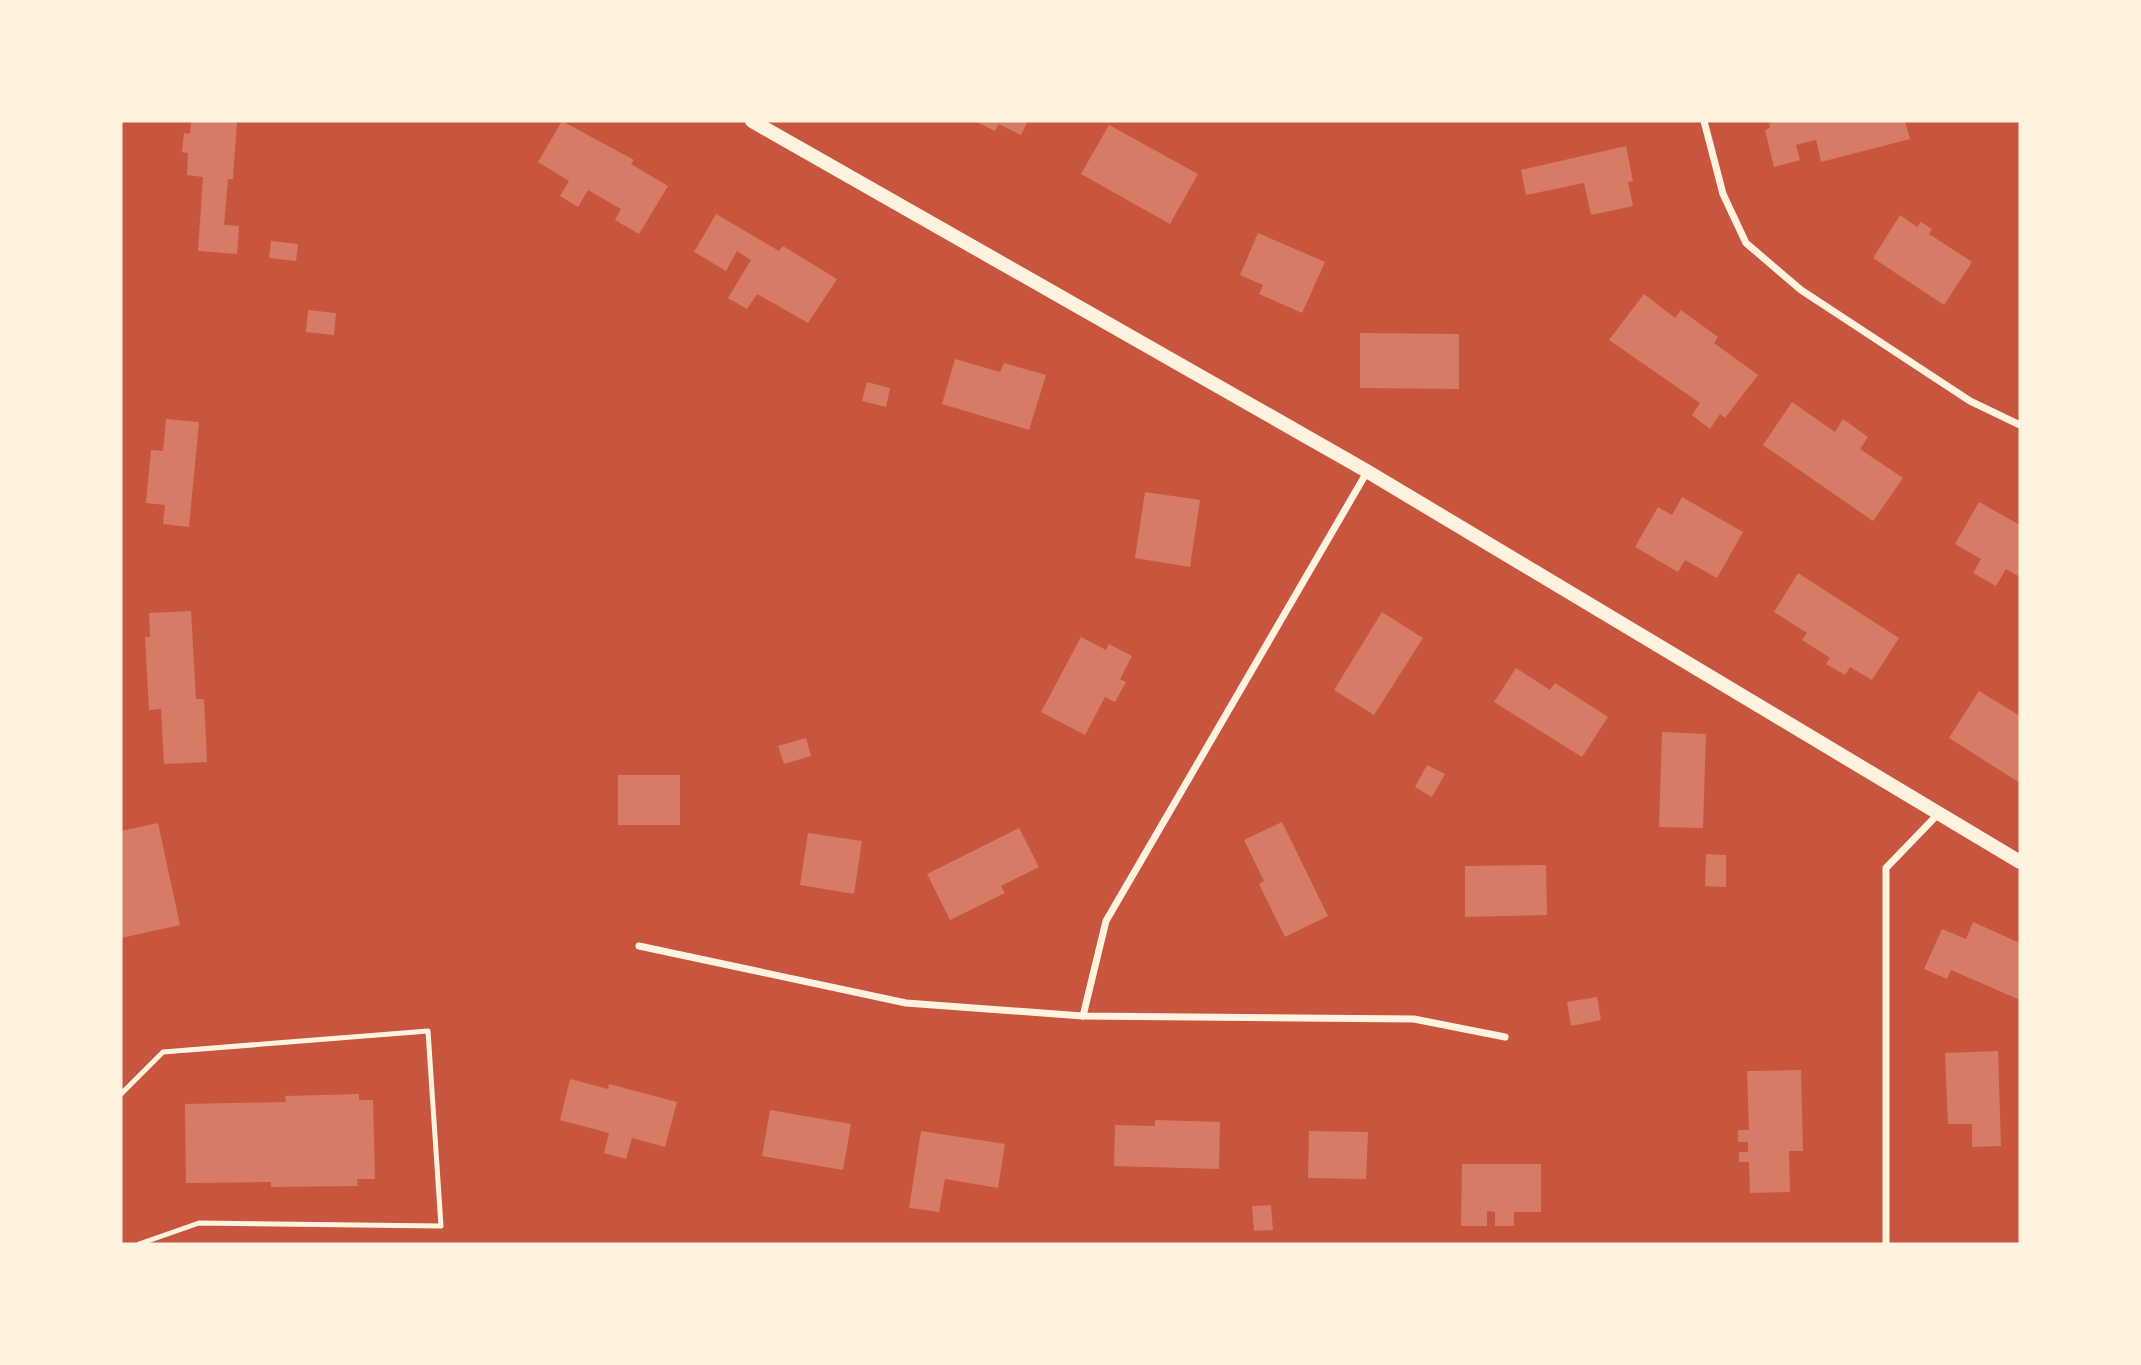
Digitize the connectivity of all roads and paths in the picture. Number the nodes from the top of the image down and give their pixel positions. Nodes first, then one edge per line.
1 (752, 121) edge
2 (1704, 121) edge
3 (2020, 425) edge
4 (1367, 472) junction
5 (1940, 813) junction
6 (2020, 862) edge
7 (639, 946) dead end
8 (1083, 1016) junction
9 (1505, 1037) dead end
10 (121, 1094) edge
11 (139, 1244) edge
12 (1886, 1244) edge

1 - 4 main road
2 - 3 street
4 - 5 main road
4 - 8 street
5 - 6 main road
5 - 12 street
7 - 8 street
8 - 9 street
10 - 11 lane

